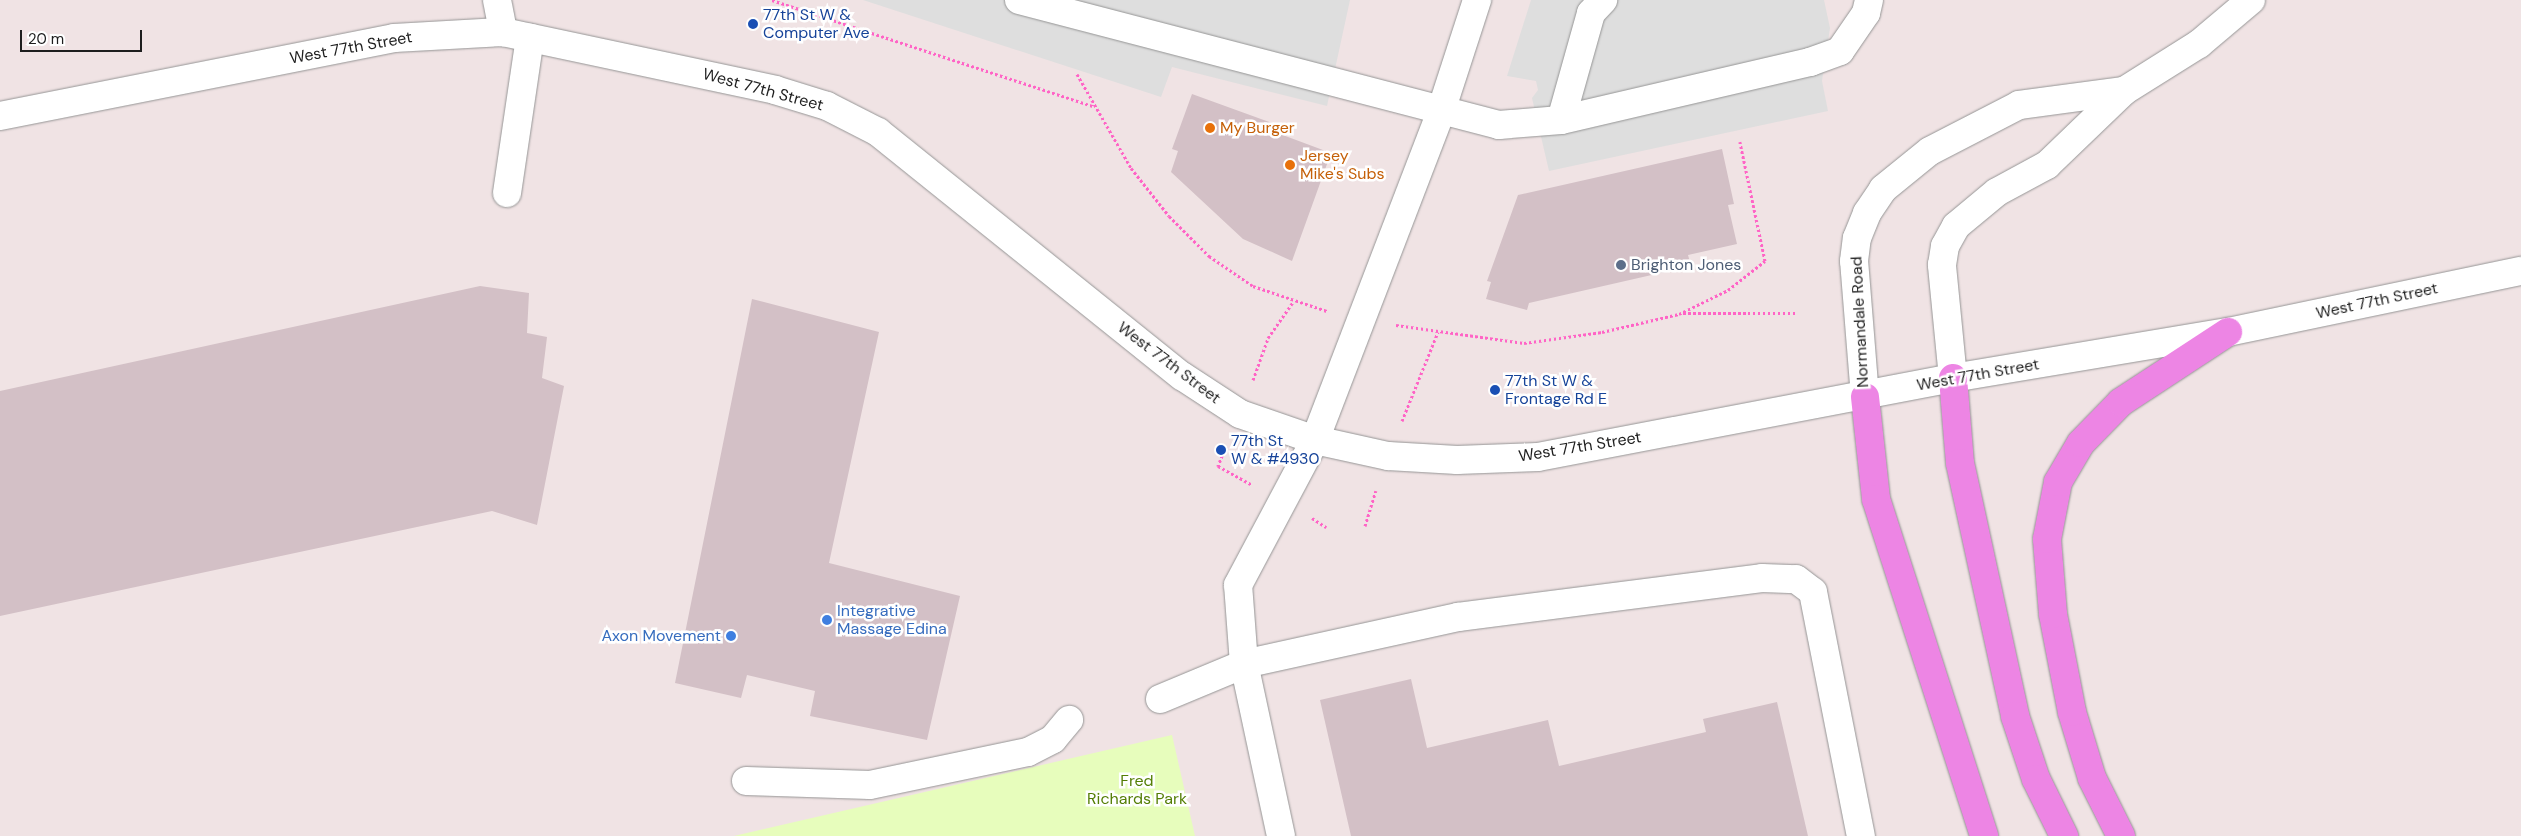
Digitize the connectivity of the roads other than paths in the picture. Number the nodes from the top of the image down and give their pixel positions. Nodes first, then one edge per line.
1 (497, 0) edge
2 (1019, 0) edge
3 (1477, 0) edge
4 (1603, 0) edge
5 (1869, 0) edge
6 (2251, 0) edge
7 (503, 32) junction
8 (530, 38) junction
9 (2124, 91) junction
10 (1441, 111) junction
11 (0, 116) edge
12 (1561, 120) junction
13 (508, 193) dead end
14 (2521, 272) edge
15 (2228, 332) junction
16 (1953, 378) junction
17 (1864, 397) junction
18 (1315, 440) junction
19 (1244, 664) junction
20 (1160, 699) dead end
21 (1069, 720) dead end
22 (746, 781) dead end
23 (1281, 836) edge
24 (1861, 836) edge
25 (1984, 836) edge
26 (2064, 836) edge
27 (2121, 836) edge

1 - 7 street
2 - 10 street
3 - 10 street
4 - 12 street
5 - 12 street
6 - 9 street, Normandale Road
7 - 8 street, West 77th Street
7 - 11 street, West 77th Street
8 - 13 street
8 - 18 street, West 77th Street
9 - 16 street, Normandale Road
9 - 17 street, Normandale Road
10 - 12 street
10 - 18 street
14 - 15 street, West 77th Street
15 - 16 street, West 77th Street
15 - 27 highway
16 - 17 street, West 77th Street
16 - 26 highway
17 - 18 street, West 77th Street
17 - 25 highway
18 - 19 street
19 - 20 street
19 - 23 street
19 - 24 street
21 - 22 street

